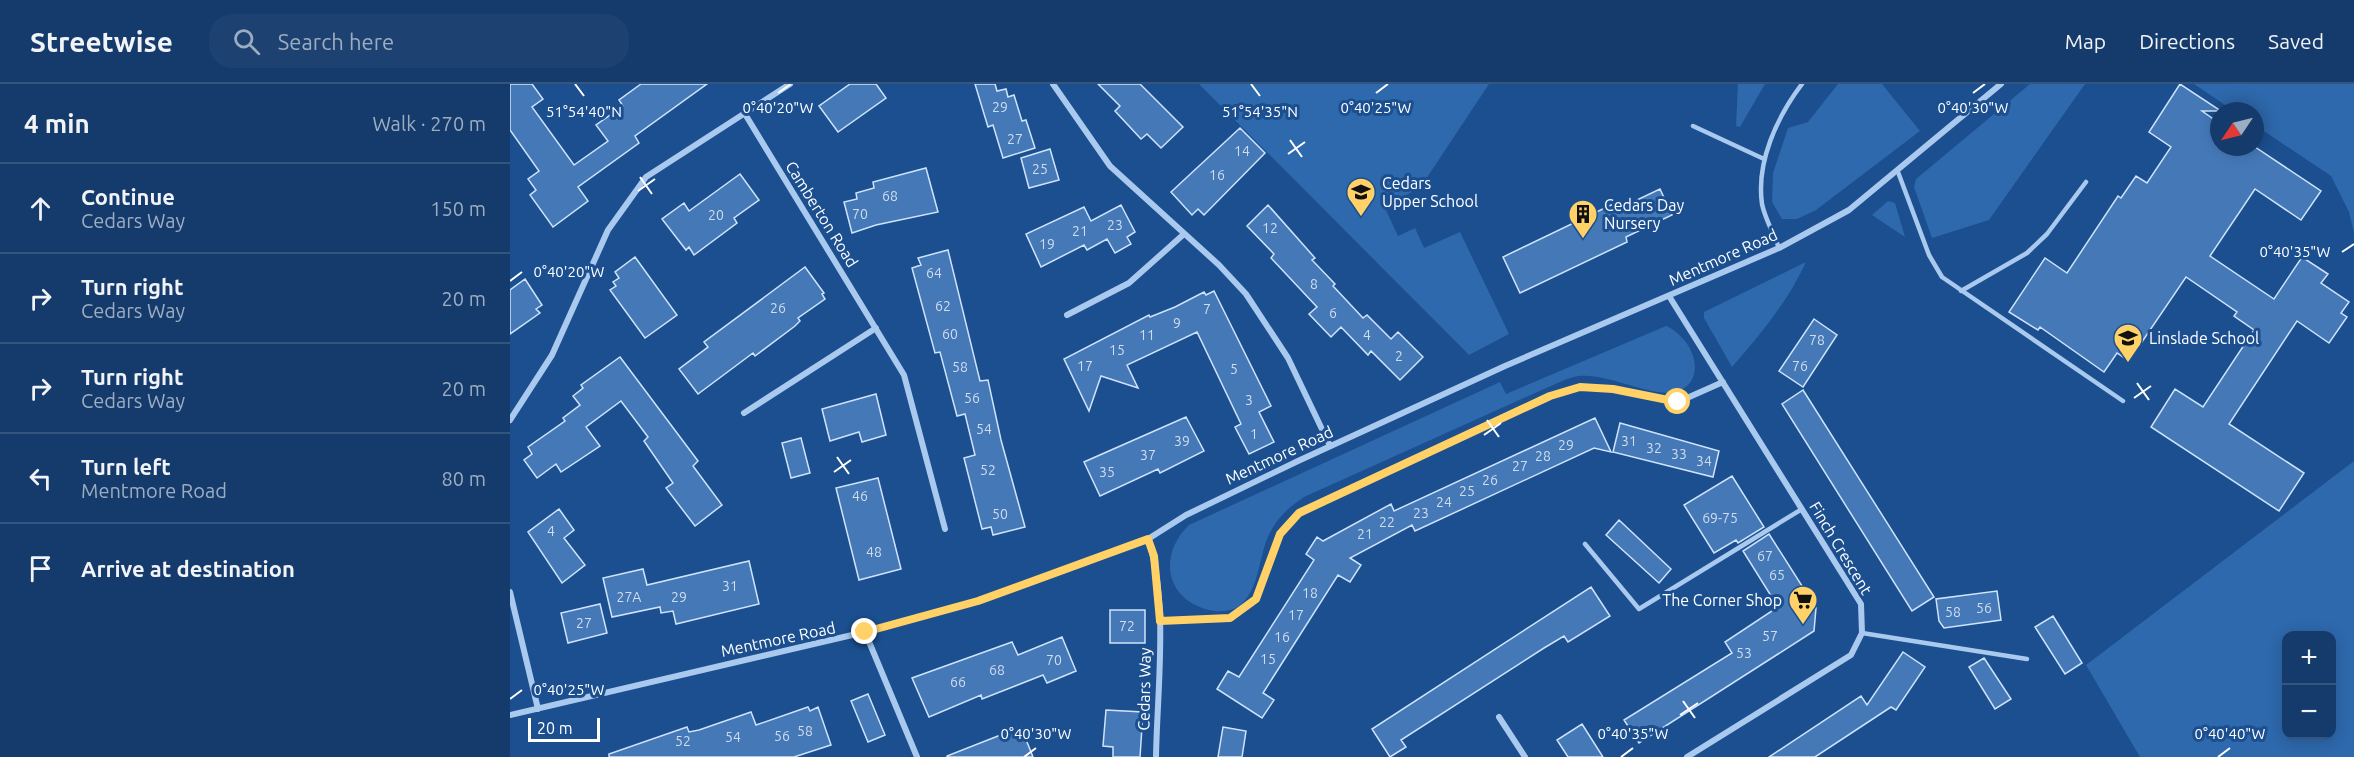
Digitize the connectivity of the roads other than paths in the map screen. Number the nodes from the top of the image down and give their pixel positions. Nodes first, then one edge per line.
1 (789, 84) edge
2 (1053, 84) edge
3 (1802, 84) edge
4 (2001, 84) edge
5 (745, 114) junction
6 (1693, 126) dead end
7 (1764, 159) junction
8 (1898, 172) junction
9 (2086, 182) dead end
10 (1185, 234) junction
11 (1779, 248) junction
12 (1961, 291) junction
13 (1669, 296) junction
14 (1067, 315) dead end
15 (876, 328) junction
16 (1723, 382) junction
17 (2123, 401) dead end
18 (744, 413) dead end
19 (510, 420) edge
20 (1330, 446) junction
21 (1802, 509) junction
22 (945, 529) dead end
23 (1148, 539) junction
24 (1585, 544) dead end
25 (510, 592) edge
26 (1160, 621) junction
27 (865, 632) junction
28 (1862, 633) junction
29 (2026, 659) dead end
30 (538, 709) junction
31 (510, 715) edge
32 (1499, 717) dead end
33 (917, 757) edge
34 (1156, 757) edge
35 (1525, 757) edge
36 (1687, 757) edge

1 - 5 street
2 - 10 street
3 - 7 lane
4 - 8 street, Mentmore Road
5 - 15 street, Camberton Road
5 - 19 street
6 - 7 lane
7 - 11 lane
8 - 11 street, Mentmore Road
8 - 12 lane
9 - 12 lane
10 - 14 street
10 - 20 street
11 - 13 street, Mentmore Road
12 - 17 lane
13 - 16 street, Finch Crescent
13 - 20 street, Mentmore Road
15 - 18 street
15 - 22 street, Camberton Road
16 - 21 street, Finch Crescent
16 - 26 street
20 - 23 street, Mentmore Road
21 - 24 lane
21 - 28 street, Finch Crescent
23 - 26 street, Cedars Way
23 - 27 street, Mentmore Road
25 - 30 street
26 - 34 street, Cedars Way
27 - 30 street, Mentmore Road
27 - 33 street
28 - 29 lane
28 - 36 street
30 - 31 street, Mentmore Road
32 - 35 street

